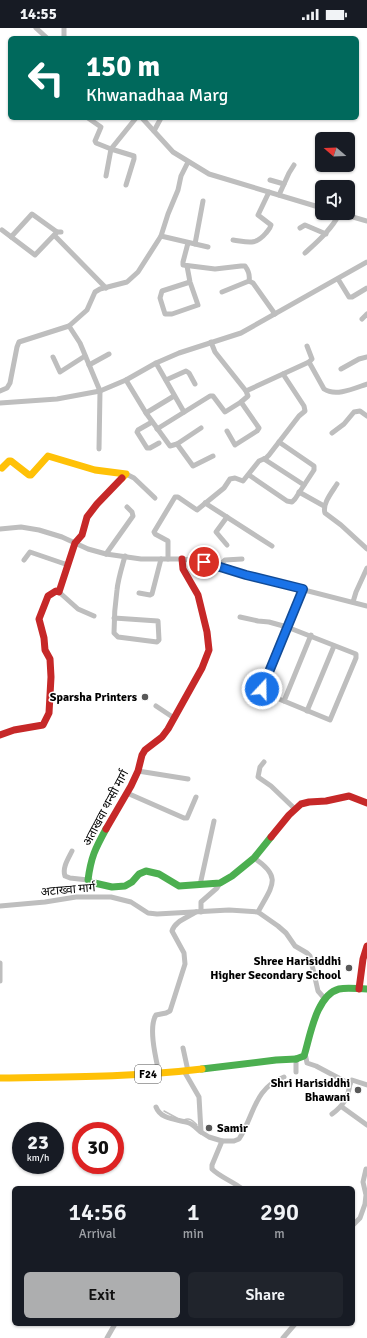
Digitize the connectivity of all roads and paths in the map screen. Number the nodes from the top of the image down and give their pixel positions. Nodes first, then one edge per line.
1 (36, 28) edge
2 (45, 36) edge
3 (91, 120) edge
4 (134, 120) edge
5 (144, 120) edge
6 (160, 120) edge
7 (154, 131) junction
8 (111, 149) junction
9 (188, 162) junction
10 (294, 165) dead end
11 (106, 176) dead end
12 (270, 180) dead end
13 (284, 184) junction
14 (126, 185) dead end
15 (268, 192) junction
16 (278, 195) junction
17 (202, 202) dead end
18 (315, 206) edge
19 (355, 217) edge
20 (335, 220) edge
21 (367, 220) edge
22 (300, 228) dead end
23 (2, 230) dead end
24 (58, 233) junction
25 (326, 234) junction
26 (161, 236) junction
27 (11, 237) junction
28 (233, 240) dead end
29 (188, 242) junction
30 (195, 244) junction
31 (208, 246) dead end
32 (305, 253) dead end
33 (367, 262) edge
34 (187, 266) junction
35 (338, 279) junction
36 (249, 280) junction
37 (190, 282) junction
38 (106, 288) junction
39 (367, 288) edge
40 (222, 292) dead end
41 (275, 314) junction
42 (367, 314) edge
43 (362, 319) dead end
44 (69, 326) junction
45 (211, 342) junction
46 (307, 346) dead end
47 (109, 354) dead end
48 (85, 356) junction
49 (53, 357) dead end
50 (367, 357) edge
51 (309, 362) junction
52 (156, 363) junction
53 (89, 365) junction
54 (341, 369) dead end
55 (283, 374) junction
56 (126, 380) junction
57 (166, 380) junction
58 (196, 384) dead end
59 (367, 384) edge
60 (246, 390) junction
61 (0, 391) edge
62 (100, 391) junction
63 (174, 396) junction
64 (241, 402) junction
65 (0, 403) edge
66 (184, 412) junction
67 (146, 413) junction
68 (367, 416) edge
69 (152, 422) junction
70 (201, 428) dead end
71 (157, 429) junction
72 (227, 431) dead end
73 (332, 433) dead end
74 (279, 442) junction
75 (159, 443) dead end
76 (177, 444) junction
77 (99, 449) dead end
78 (213, 456) dead end
79 (264, 459) junction
80 (2, 468) dead end
81 (126, 474) junction
82 (249, 475) junction
83 (336, 484) dead end
84 (304, 485) junction
85 (299, 492) junction
86 (155, 498) dead end
87 (205, 503) junction
88 (324, 506) junction
89 (127, 507) dead end
90 (226, 517) junction
91 (0, 529) edge
92 (75, 543) junction
93 (227, 545) dead end
94 (272, 546) dead end
95 (367, 549) edge
96 (106, 554) junction
97 (125, 556) junction
98 (182, 558) junction
99 (161, 559) junction
100 (168, 559) junction
101 (242, 559) dead end
102 (24, 560) dead end
103 (68, 565) junction
104 (218, 567) junction
105 (367, 568) edge
106 (303, 589) junction
107 (59, 592) junction
108 (139, 593) dead end
109 (353, 602) junction
110 (367, 606) edge
111 (94, 616) dead end
112 (240, 617) dead end
113 (114, 618) junction
114 (287, 626) junction
115 (311, 635) junction
116 (334, 646) junction
117 (284, 701) junction
118 (156, 706) dead end
119 (308, 711) junction
120 (174, 718) junction
121 (0, 735) edge
122 (264, 762) dead end
123 (138, 771) junction
124 (188, 779) dead end
125 (127, 793) junction
126 (196, 797) dead end
127 (367, 802) edge
128 (295, 809) junction
129 (214, 821) dead end
130 (72, 851) dead end
131 (254, 858) junction
132 (88, 880) junction
133 (220, 883) junction
134 (200, 884) junction
135 (112, 886) junction
136 (111, 897) junction
137 (0, 906) edge
138 (199, 912) junction
139 (258, 912) junction
140 (367, 946) edge
141 (0, 963) edge
142 (0, 981) edge
143 (359, 989) junction
144 (367, 989) edge
145 (325, 999) junction
146 (183, 1048) dead end
147 (305, 1052) junction
148 (296, 1059) junction
149 (186, 1071) junction
150 (296, 1072) dead end
151 (159, 1073) junction
152 (284, 1077) dead end
153 (0, 1078) edge
154 (350, 1084) junction
155 (367, 1085) edge
156 (156, 1107) dead end
157 (342, 1107) junction
158 (332, 1114) dead end
159 (367, 1124) edge
160 (201, 1132) junction
161 (222, 1142) junction
162 (366, 1169) dead end
163 (238, 1186) edge
164 (366, 1195) edge
165 (355, 1223) edge
166 (114, 1326) edge
167 (293, 1326) edge
168 (107, 1338) edge
169 (283, 1338) edge

1 - 2 street
3 - 8 street
4 - 8 street
5 - 7 street
6 - 7 street
7 - 9 street
8 - 11 street
8 - 14 street
9 - 15 street
9 - 26 street
10 - 13 street
12 - 13 street
13 - 16 street
15 - 16 street
15 - 28 street
16 - 18 street
17 - 30 street
19 - 21 street
20 - 25 street
22 - 25 street
23 - 27 street
24 - 27 street
24 - 27 street
24 - 38 street
25 - 32 street
26 - 29 street
26 - 38 street
29 - 30 street
29 - 34 street
30 - 31 street
33 - 35 street
34 - 36 street
34 - 37 street
35 - 39 street
35 - 41 street
36 - 40 street
36 - 41 street
37 - 37 street
38 - 44 street
41 - 45 street
42 - 43 street
44 - 48 street
44 - 61 street
45 - 52 street
45 - 60 street
46 - 51 street
47 - 53 street
48 - 49 street
48 - 53 street
50 - 54 street
51 - 55 street
51 - 59 street
52 - 56 street
52 - 57 street
53 - 62 street
55 - 60 street
55 - 74 street
56 - 62 street
56 - 67 street
57 - 58 street
57 - 63 street
60 - 64 street
62 - 65 street
62 - 77 street
63 - 66 street
63 - 67 street
64 - 66 street
64 - 72 street
66 - 71 street
67 - 69 street
68 - 73 street
69 - 71 street
69 - 75 street
70 - 76 street
71 - 76 street
74 - 79 street
74 - 84 street
76 - 78 street
79 - 82 street
79 - 84 street
80 - 81 street
81 - 86 street
81 - 92 street
82 - 85 street
82 - 87 street
83 - 88 street
84 - 85 street
85 - 88 street
87 - 90 street
87 - 100 street
88 - 95 street
89 - 96 street
90 - 93 street
90 - 94 street
91 - 92 street
92 - 96 street
92 - 103 street
96 - 97 street
97 - 99 street
97 - 113 street
98 - 100 street
98 - 104 street
98 - 120 street, अताखवा थन्सी मार्ग
99 - 100 street
99 - 108 street
101 - 104 street
102 - 103 street
103 - 107 street
104 - 106 street
105 - 109 street
106 - 109 street
106 - 114 street
107 - 111 street
107 - 121 street
109 - 110 street
112 - 114 street
113 - 113 street
114 - 115 street
114 - 117 street
115 - 116 street
115 - 117 street
116 - 119 street
116 - 119 street
117 - 119 street
118 - 120 street
120 - 123 street, अताखवा थन्सी मार्ग
122 - 128 street
123 - 124 street
123 - 125 street, अताखवा थन्सी मार्ग
125 - 126 street
125 - 132 street, अताखवा थन्सी मार्ग
127 - 128 street
128 - 131 street
129 - 134 street
130 - 132 street
131 - 133 street
131 - 139 street
132 - 135 street
133 - 134 street
133 - 138 street
134 - 135 street
135 - 136 street
136 - 137 street, अटाख्वा मार्ग
136 - 138 street, अटाख्वा मार्ग
138 - 139 street, अटाख्वा मार्ग
138 - 151 street
139 - 145 street
140 - 143 street
141 - 142 street
143 - 144 street
143 - 145 street
145 - 147 street
146 - 149 street
147 - 148 street
147 - 154 street
148 - 149 street, F24
148 - 150 street
149 - 151 street, F24
149 - 160 street
151 - 153 street, F24
152 - 161 street
154 - 155 street
154 - 157 street
156 - 160 street
157 - 158 street
157 - 159 street
160 - 161 street
161 - 163 street
162 - 164 street
164 - 165 street
166 - 168 street
167 - 169 street

